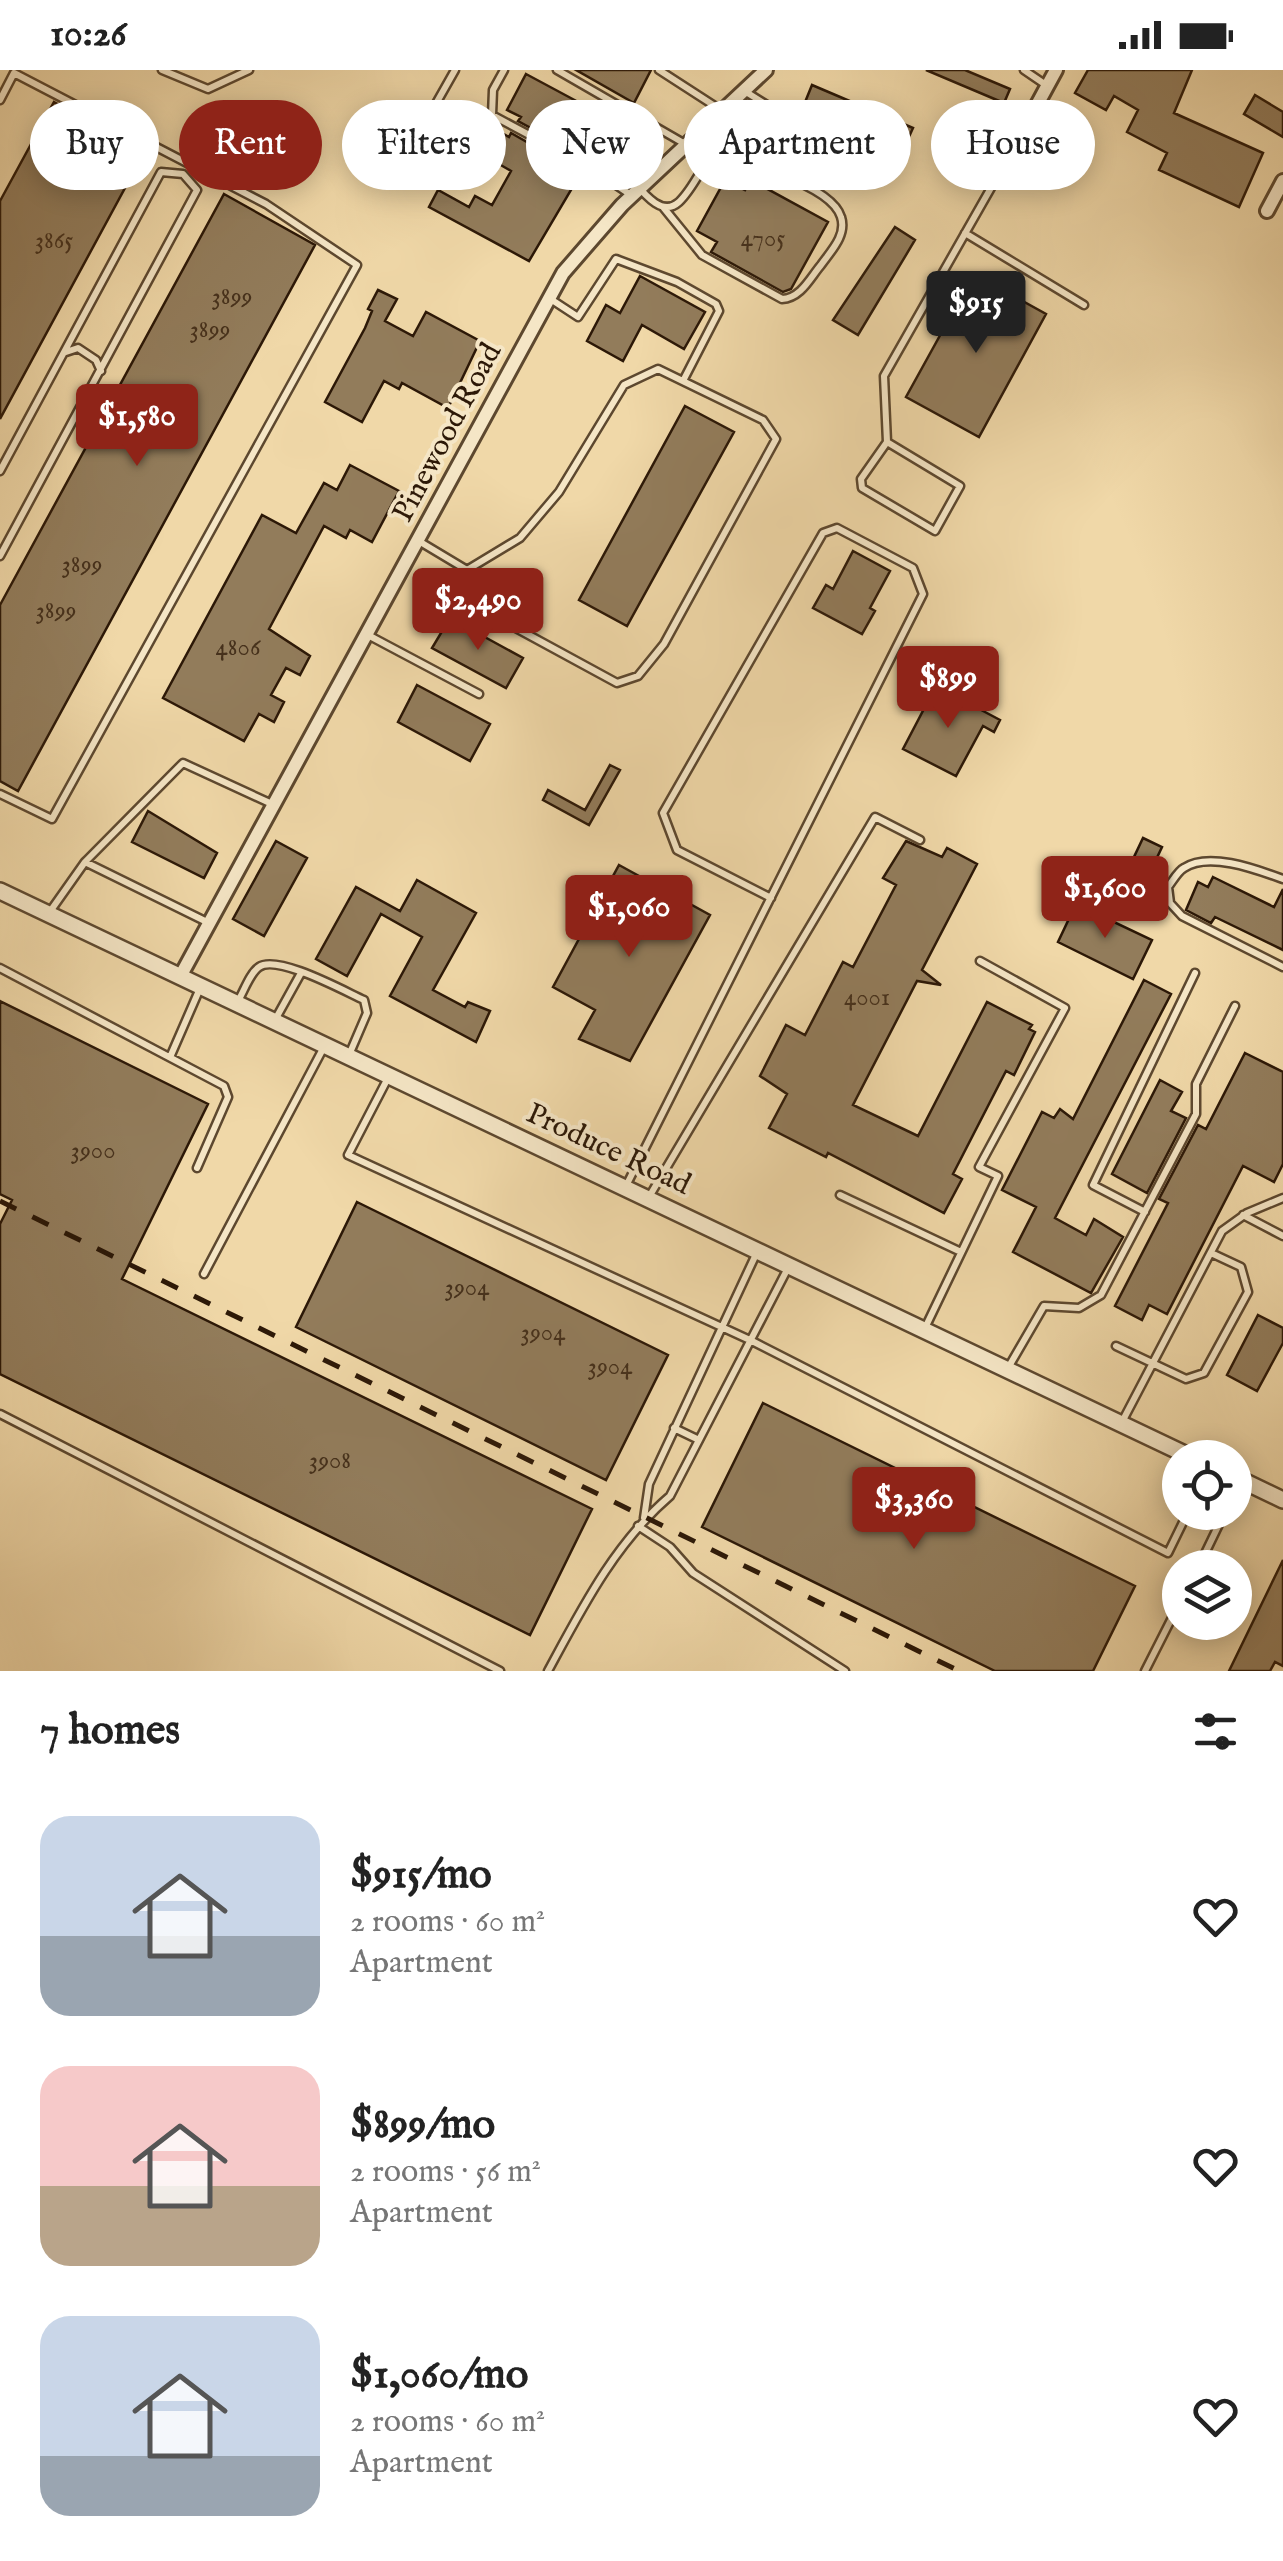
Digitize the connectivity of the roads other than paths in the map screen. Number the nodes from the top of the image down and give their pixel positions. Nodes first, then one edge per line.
1 (162, 70) edge
2 (248, 70) edge
3 (455, 70) edge
4 (504, 70) edge
5 (557, 70) edge
6 (659, 70) edge
7 (766, 70) edge
8 (1024, 70) edge
9 (1056, 70) edge
10 (1047, 85) junction
11 (746, 92) junction
12 (0, 100) edge
13 (438, 100) edge
14 (705, 100) edge
15 (738, 100) edge
16 (759, 100) edge
17 (1039, 100) edge
18 (684, 137) edge
19 (684, 150) edge
20 (179, 159) edge
21 (179, 174) edge
22 (1283, 182) edge
23 (197, 190) edge
24 (239, 190) edge
25 (634, 190) edge
26 (688, 190) edge
27 (809, 190) edge
28 (989, 190) edge
29 (636, 193) junction
30 (663, 207) junction
31 (1266, 211) dead end
32 (965, 233) junction
33 (548, 298) junction
34 (1084, 305) dead end
35 (65, 352) junction
36 (101, 370) junction
37 (683, 380) junction
38 (887, 442) junction
39 (0, 471) edge
40 (0, 531) edge
41 (416, 540) junction
42 (7, 543) junction
43 (0, 556) edge
44 (467, 570) junction
45 (365, 633) junction
46 (478, 694) dead end
47 (0, 794) edge
48 (273, 804) junction
49 (920, 840) dead end
50 (86, 862) junction
51 (1283, 879) edge
52 (0, 891) edge
53 (771, 898) junction
54 (49, 914) junction
55 (209, 923) junction
56 (980, 961) dead end
57 (1283, 967) edge
58 (0, 968) edge
59 (301, 973) junction
60 (1195, 973) dead end
61 (181, 975) junction
62 (202, 985) junction
63 (238, 1002) junction
64 (1235, 1006) dead end
65 (276, 1020) junction
66 (326, 1044) junction
67 (171, 1055) junction
68 (349, 1055) junction
69 (390, 1074) junction
70 (198, 1168) dead end
71 (626, 1187) junction
72 (840, 1195) dead end
73 (649, 1198) junction
74 (1283, 1198) edge
75 (1144, 1212) junction
76 (1243, 1216) junction
77 (1283, 1236) edge
78 (758, 1249) junction
79 (961, 1252) junction
80 (1211, 1252) junction
81 (790, 1264) junction
82 (204, 1274) dead end
83 (720, 1326) junction
84 (924, 1329) junction
85 (752, 1341) junction
86 (1116, 1346) dead end
87 (1152, 1365) junction
88 (1007, 1369) junction
89 (0, 1414) edge
90 (1122, 1423) junction
91 (674, 1428) junction
92 (699, 1440) junction
93 (1162, 1443) edge
94 (1252, 1489) edge
95 (1283, 1500) edge
96 (644, 1518) junction
97 (638, 1526) junction
98 (1179, 1530) edge
99 (1162, 1637) edge
100 (500, 1671) edge
101 (548, 1671) edge
102 (845, 1671) edge
103 (1145, 1671) edge

1 - 2 lane
3 - 13 lane
4 - 29 lane
5 - 18 lane
6 - 14 lane
7 - 11 street, Pinewood Road
8 - 10 lane
9 - 10 street
10 - 17 street
11 - 15 street, Pinewood Road
11 - 16 lane
12 - 20 lane
19 - 29 street, Pinewood Road
21 - 35 lane
22 - 31 street
23 - 36 lane
24 - 47 lane
25 - 29 lane
26 - 30 lane
27 - 30 lane
28 - 32 lane
29 - 30 lane
29 - 33 street, Pinewood Road
32 - 34 lane
32 - 38 lane
33 - 37 lane
33 - 41 street, Pinewood Road
35 - 36 lane
35 - 39 lane
36 - 42 lane
37 - 44 lane
37 - 44 lane
38 - 38 lane
40 - 42 lane
41 - 44 lane
41 - 45 street, Pinewood Road
42 - 43 lane
45 - 46 lane
45 - 48 street, Pinewood Road
48 - 50 lane
48 - 55 street, Pinewood Road
49 - 73 lane
50 - 54 lane
50 - 55 lane
51 - 57 lane
52 - 54 street, Produce Road
53 - 53 lane
53 - 71 lane
54 - 61 street, Produce Road
55 - 61 street, Pinewood Road
56 - 79 lane
58 - 67 lane
59 - 63 lane
59 - 65 lane
59 - 68 lane
60 - 75 lane
61 - 62 street, Produce Road
62 - 63 street, Produce Road
62 - 67 lane
63 - 65 street, Produce Road
64 - 75 lane
65 - 66 street, Produce Road
66 - 68 street, Produce Road
66 - 82 lane
67 - 70 lane
68 - 69 street, Produce Road
69 - 71 street, Produce Road
69 - 83 lane
71 - 73 street, Produce Road
72 - 79 lane
73 - 78 street, Produce Road
74 - 76 lane
75 - 88 lane
76 - 77 lane
76 - 80 lane
78 - 81 street, Produce Road
78 - 83 lane
79 - 84 lane
80 - 87 lane
80 - 87 lane
81 - 84 street, Produce Road
81 - 85 lane
83 - 85 lane
83 - 91 lane
84 - 88 street, Produce Road
85 - 92 lane
85 - 98 lane
86 - 87 lane
87 - 90 lane
88 - 90 street, Produce Road
89 - 100 lane
90 - 93 street, Produce Road
91 - 92 lane
91 - 96 lane
92 - 96 lane
94 - 95 street
96 - 97 lane
97 - 101 lane
97 - 102 lane
99 - 103 lane

